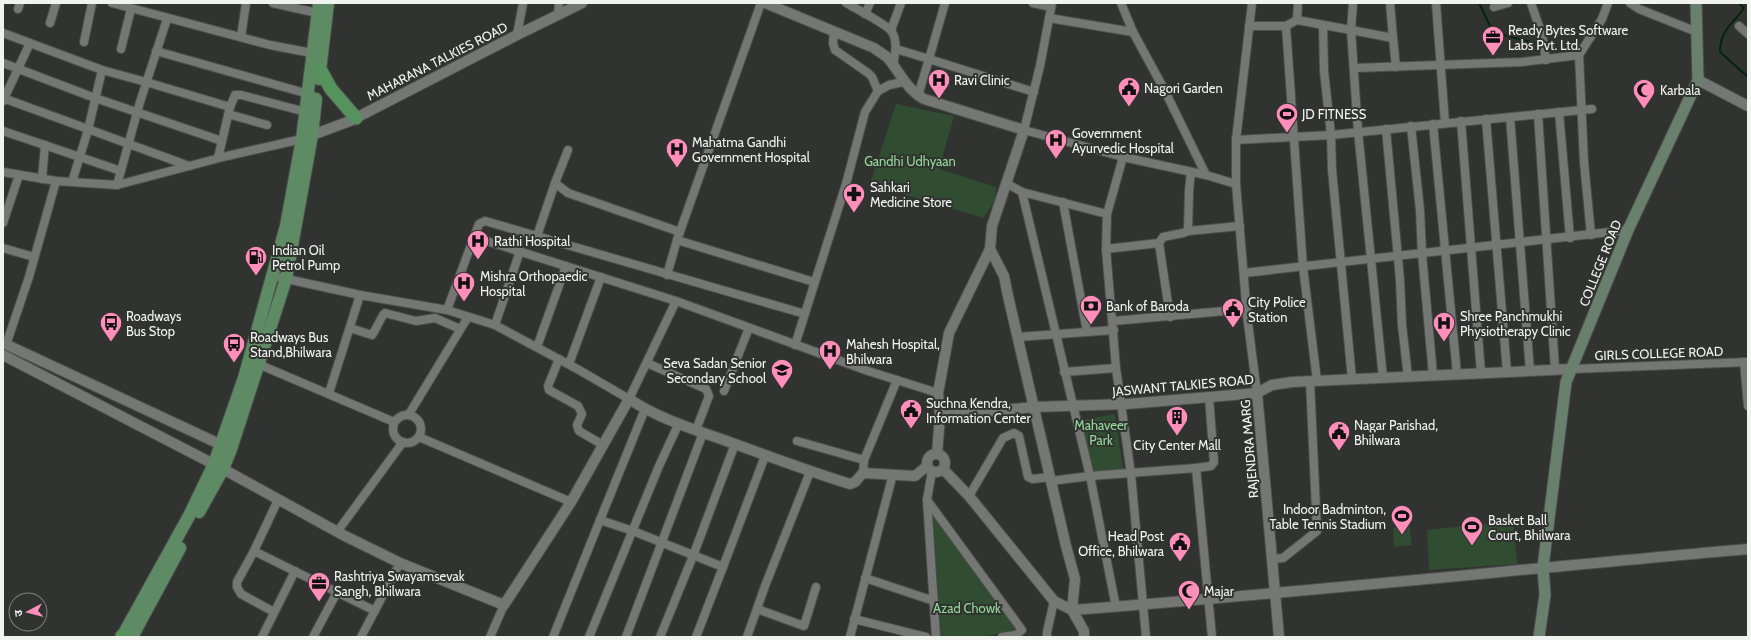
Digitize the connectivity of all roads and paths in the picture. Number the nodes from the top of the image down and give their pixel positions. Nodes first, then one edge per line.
1 (56, 3) edge
2 (92, 3) edge
3 (115, 3) edge
4 (246, 3) edge
5 (273, 3) edge
6 (328, 3) edge
7 (523, 3) edge
8 (559, 3) edge
9 (582, 3) edge
10 (761, 3) edge
11 (766, 3) edge
12 (846, 3) edge
13 (870, 3) edge
14 (902, 3) edge
15 (945, 3) edge
16 (1033, 3) edge
17 (1121, 3) edge
18 (1252, 3) edge
19 (1297, 3) edge
20 (1353, 3) edge
21 (1390, 3) edge
22 (1436, 3) edge
23 (1508, 3) edge
24 (1531, 3) edge
25 (1608, 3) edge
26 (1630, 3) edge
27 (1696, 3) edge
28 (1051, 5) edge
29 (1494, 7) dead end
30 (318, 8) edge
31 (131, 9) junction
32 (558, 14) junction
33 (865, 14) junction
34 (1049, 18) junction
35 (167, 19) junction
36 (1297, 20) junction
37 (50, 23) dead end
38 (1249, 26) junction
39 (1286, 26) junction
40 (1323, 26) junction
41 (1739, 26) dead end
42 (891, 30) junction
43 (1351, 30) junction
44 (834, 31) junction
45 (1133, 32) junction
46 (1697, 32) junction
47 (3, 33) edge
48 (1748, 34) edge
49 (517, 35) junction
50 (241, 37) junction
51 (1393, 38) junction
52 (84, 42) dead end
53 (30, 43) junction
54 (121, 49) dead end
55 (896, 49) junction
56 (156, 51) junction
57 (318, 55) junction
58 (1579, 55) junction
59 (929, 59) junction
60 (1546, 60) junction
61 (3, 64) edge
62 (1441, 64) junction
63 (893, 66) junction
64 (1396, 66) junction
65 (17, 68) junction
66 (1355, 68) junction
67 (320, 69) junction
68 (102, 70) junction
69 (1698, 80) junction
70 (146, 82) junction
71 (903, 82) junction
72 (878, 91) junction
73 (1034, 92) junction
74 (313, 95) junction
75 (918, 96) junction
76 (95, 98) junction
77 (3, 99) edge
78 (1748, 106) edge
79 (1592, 109) dead end
80 (229, 110) junction
81 (1581, 110) junction
82 (137, 112) junction
83 (1559, 112) junction
84 (310, 113) junction
85 (1538, 114) junction
86 (1510, 117) junction
87 (356, 118) junction
88 (1486, 119) junction
89 (1462, 121) junction
90 (1445, 123) junction
91 (1433, 124) junction
92 (268, 125) dead end
93 (1411, 126) junction
94 (1386, 128) junction
95 (88, 130) junction
96 (1024, 130) junction
97 (3, 131) edge
98 (1358, 131) junction
99 (1331, 134) junction
100 (307, 137) junction
101 (1294, 137) junction
102 (1236, 140) junction
103 (222, 141) junction
104 (128, 144) junction
105 (45, 145) junction
106 (568, 150) dead end
107 (80, 157) junction
108 (1123, 157) junction
109 (218, 158) junction
110 (189, 166) junction
111 (121, 171) junction
112 (3, 172) edge
113 (1191, 172) junction
114 (19, 175) junction
115 (1206, 175) junction
116 (42, 179) junction
117 (56, 181) junction
118 (72, 182) junction
119 (554, 183) junction
120 (1006, 183) junction
121 (1236, 184) junction
122 (117, 185) junction
123 (1022, 192) junction
124 (1063, 202) junction
125 (1107, 214) junction
126 (3, 223) edge
127 (1240, 226) junction
128 (1628, 230) junction
129 (1188, 231) junction
130 (1591, 235) junction
131 (537, 236) junction
132 (678, 236) junction
133 (474, 237) junction
134 (1570, 238) junction
135 (1547, 240) junction
136 (1159, 243) junction
137 (1520, 243) junction
138 (1497, 246) junction
139 (3, 248) edge
140 (1470, 248) junction
141 (990, 249) junction
142 (1106, 250) junction
143 (520, 251) junction
144 (1446, 251) junction
145 (1422, 254) junction
146 (34, 257) junction
147 (1398, 257) junction
148 (1370, 260) junction
149 (1340, 263) junction
150 (566, 266) junction
151 (1303, 267) junction
152 (1244, 273) junction
153 (667, 275) junction
154 (273, 276) junction
155 (601, 277) junction
156 (286, 279) junction
157 (814, 282) junction
158 (360, 294) junction
159 (676, 301) junction
160 (447, 310) junction
161 (1247, 310) junction
162 (805, 314) junction
163 (468, 317) junction
164 (1170, 317) junction
165 (1113, 321) junction
166 (495, 325) junction
167 (350, 328) junction
168 (749, 328) junction
169 (460, 329) junction
170 (1114, 330) junction
171 (1087, 332) junction
172 (1056, 334) junction
173 (1018, 337) junction
174 (5, 344) edge
175 (795, 345) junction
176 (537, 347) junction
177 (3, 355) edge
178 (559, 359) junction
179 (1746, 362) edge
180 (647, 363) junction
181 (258, 364) junction
182 (569, 364) junction
183 (1116, 368) junction
184 (1572, 369) junction
185 (1555, 370) junction
186 (1530, 371) junction
187 (1064, 372) junction
188 (1507, 372) junction
189 (1481, 373) junction
190 (1457, 374) junction
191 (1433, 376) junction
192 (1408, 377) junction
193 (1383, 378) junction
194 (897, 380) junction
195 (1352, 380) junction
196 (1314, 381) junction
197 (724, 391) dead end
198 (330, 393) junction
199 (938, 393) junction
200 (1257, 393) junction
201 (1209, 397) junction
202 (629, 399) junction
203 (1122, 404) junction
204 (1072, 405) junction
205 (1748, 406) edge
206 (1034, 407) junction
207 (645, 410) junction
208 (409, 414) junction
209 (940, 416) junction
210 (394, 422) junction
211 (679, 423) junction
212 (700, 431) junction
213 (419, 437) junction
214 (797, 441) dead end
215 (403, 442) junction
216 (735, 444) junction
217 (603, 445) junction
218 (226, 447) junction
219 (937, 454) junction
220 (765, 456) junction
221 (864, 460) junction
222 (219, 466) junction
223 (930, 468) junction
224 (1196, 468) junction
225 (942, 469) junction
226 (810, 472) junction
227 (863, 473) junction
228 (893, 474) junction
229 (1131, 474) junction
230 (1090, 476) junction
231 (1050, 479) junction
232 (969, 496) junction
233 (278, 500) junction
234 (927, 500) junction
235 (571, 502) junction
236 (600, 520) junction
237 (633, 531) junction
238 (337, 532) junction
239 (662, 543) junction
240 (1748, 549) edge
241 (254, 551) junction
242 (693, 556) junction
243 (1272, 559) junction
244 (400, 562) junction
245 (723, 567) junction
246 (1543, 567) junction
247 (295, 571) junction
248 (865, 578) junction
249 (816, 587) dead end
250 (336, 594) junction
251 (1275, 594) junction
252 (1209, 598) junction
253 (934, 601) junction
254 (1054, 601) junction
255 (504, 605) junction
256 (1143, 605) junction
257 (1116, 607) junction
258 (757, 609) junction
259 (1072, 610) junction
260 (274, 612) junction
261 (375, 612) junction
262 (854, 619) junction
263 (125, 637) edge
264 (262, 637) edge
265 (313, 637) edge
266 (361, 637) edge
267 (490, 637) edge
268 (553, 637) edge
269 (589, 637) edge
270 (626, 637) edge
271 (660, 637) edge
272 (696, 637) edge
273 (747, 637) edge
274 (850, 637) edge
275 (926, 637) edge
276 (936, 637) edge
277 (1002, 637) edge
278 (1047, 637) edge
279 (1084, 637) edge
280 (1146, 637) edge
281 (1212, 637) edge
282 (1279, 637) edge
283 (1539, 637) edge

1 - 37 street
2 - 52 street
3 - 31 street
4 - 50 street
5 - 30 street
6 - 57 main road
7 - 49 street
8 - 32 street
9 - 32 street, MAHARANA TALKIES ROAD
10 - 132 street
11 - 44 street
12 - 33 street
13 - 33 street
14 - 42 street
15 - 59 street
16 - 28 street
17 - 45 street
18 - 38 street, RAJENDRA MARG
19 - 36 street
20 - 43 street
21 - 51 street
22 - 62 street
23 - 29 street
24 - 60 street
25 - 58 street
26 - 46 street
27 - 46 main road, COLLEGE ROAD
28 - 34 street
30 - 57 main road
31 - 35 street
31 - 54 street
32 - 49 street, MAHARANA TALKIES ROAD
33 - 42 street
34 - 45 street
34 - 73 street
35 - 50 street
35 - 56 street
36 - 39 street
36 - 40 street
38 - 39 street
38 - 102 street, RAJENDRA MARG
39 - 101 street
40 - 43 street
40 - 99 street
41 - 48 street
42 - 55 street
43 - 51 street
43 - 66 street
44 - 63 street
44 - 72 street
45 - 115 street
46 - 69 main road, COLLEGE ROAD
47 - 53 street
49 - 87 street, MAHARANA TALKIES ROAD
50 - 57 street
51 - 64 street
53 - 65 street
53 - 68 street
55 - 59 street
55 - 63 street
56 - 70 street
56 - 74 street
57 - 67 main road
57 - 74 main road
58 - 60 street
58 - 81 street
59 - 73 street
59 - 75 street
60 - 62 street
61 - 65 street
62 - 64 street
62 - 90 street
63 - 71 street
64 - 66 street
65 - 76 street
65 - 77 street
66 - 98 street
67 - 74 main road
67 - 87 highway
68 - 70 street
68 - 76 street
69 - 78 street
69 - 128 main road, COLLEGE ROAD
70 - 80 street
70 - 82 street
71 - 72 street
71 - 75 street
72 - 157 street
73 - 96 street
74 - 84 main road
75 - 96 street
76 - 82 street
76 - 95 street
77 - 95 street
79 - 81 street
80 - 84 street
80 - 92 street
80 - 103 street
81 - 83 street
81 - 130 street
82 - 103 street
82 - 104 street
83 - 85 street
83 - 134 street
84 - 100 main road
85 - 86 street
85 - 135 street
86 - 88 street
86 - 137 street
87 - 100 street, MAHARANA TALKIES ROAD
88 - 89 street
88 - 138 street
89 - 90 street
89 - 140 street
90 - 91 street
91 - 93 street
91 - 144 street
93 - 94 street
93 - 145 street
94 - 98 street
94 - 147 street
95 - 104 street
95 - 107 street
96 - 108 street
96 - 120 street
97 - 105 street
98 - 99 street
98 - 148 street
99 - 101 street
99 - 149 street
100 - 109 street
100 - 154 main road
100 - 156 main road
101 - 102 street
101 - 151 street
102 - 121 street, RAJENDRA MARG
103 - 109 street
104 - 110 street
104 - 111 street
105 - 107 street
105 - 116 street
106 - 119 street
107 - 111 street
107 - 118 street
108 - 113 street
108 - 125 street
109 - 110 street
110 - 122 street
111 - 122 street
112 - 114 street
113 - 115 street
113 - 129 street
114 - 116 street
114 - 126 street
115 - 121 street
116 - 117 street
117 - 118 street
117 - 146 street
118 - 122 street
119 - 131 street
119 - 132 street
120 - 123 street
120 - 141 street
121 - 127 street, RAJENDRA MARG
123 - 124 street
123 - 172 street
124 - 125 street
124 - 171 street
125 - 142 street
127 - 129 street
127 - 152 street, RAJENDRA MARG
128 - 130 street
128 - 184 main road, COLLEGE ROAD
129 - 136 street
130 - 134 street
131 - 133 street
131 - 153 street
132 - 153 street
132 - 157 street
133 - 143 street
133 - 160 street
134 - 135 street
135 - 137 street
135 - 185 street
136 - 142 street
136 - 164 street
137 - 138 street
137 - 186 street
138 - 140 street
138 - 188 street
139 - 146 street
140 - 144 street
140 - 189 street
141 - 173 street
141 - 199 street
142 - 165 street
143 - 150 street
143 - 166 street
144 - 145 street
144 - 190 street
145 - 147 street
145 - 191 street
146 - 174 street
147 - 148 street
147 - 192 street
148 - 149 street
148 - 193 street
149 - 151 street
149 - 195 street
150 - 155 street
150 - 176 street
151 - 152 street
151 - 196 street
152 - 161 street, RAJENDRA MARG
153 - 162 street
154 - 156 street
154 - 218 main road
155 - 159 street
155 - 182 street
156 - 158 street
156 - 181 main road
157 - 162 street
158 - 160 street
158 - 167 street
159 - 168 street
159 - 180 street
160 - 163 street
161 - 164 street
161 - 200 street, RAJENDRA MARG
162 - 175 street
163 - 166 street
163 - 169 street
164 - 165 street
165 - 170 street
166 - 176 street
167 - 169 street
167 - 198 street
168 - 175 street
168 - 197 street
169 - 208 street
170 - 171 street
170 - 183 street
171 - 172 street
172 - 173 street
172 - 187 street
173 - 206 street
174 - 218 street
175 - 194 street
176 - 178 street
177 - 222 street
178 - 182 street
178 - 217 street
179 - 184 street, GIRLS COLLEGE ROAD
179 - 205 street
180 - 202 street
180 - 212 street
181 - 198 street
181 - 218 main road
182 - 202 street
183 - 187 street
183 - 203 street
184 - 185 street, JASWANT TALKIES ROAD
184 - 246 main road, COLLEGE ROAD
185 - 186 street, JASWANT TALKIES ROAD
186 - 188 street, JASWANT TALKIES ROAD
187 - 204 street
188 - 189 street, JASWANT TALKIES ROAD
189 - 190 street, JASWANT TALKIES ROAD
190 - 191 street, JASWANT TALKIES ROAD
191 - 192 street, JASWANT TALKIES ROAD
192 - 193 street, JASWANT TALKIES ROAD
193 - 195 street, JASWANT TALKIES ROAD
194 - 199 street
194 - 221 street
195 - 196 street, JASWANT TALKIES ROAD
196 - 200 street, JASWANT TALKIES ROAD
196 - 243 street
198 - 210 street
199 - 209 street
200 - 201 street, JASWANT TALKIES ROAD
200 - 243 street, RAJENDRA MARG
201 - 203 street, JASWANT TALKIES ROAD
201 - 224 street
202 - 207 street
202 - 217 street
203 - 204 street, JASWANT TALKIES ROAD
203 - 229 street
204 - 206 street, JASWANT TALKIES ROAD
204 - 230 street
206 - 209 street, JASWANT TALKIES ROAD
206 - 231 street
207 - 211 street
207 - 236 street
208 - 210 street
208 - 213 street
209 - 219 street
210 - 215 street
211 - 212 street
211 - 237 street
212 - 216 street
212 - 239 street
213 - 215 street
213 - 235 street
214 - 221 street
215 - 238 street
216 - 220 street
216 - 242 street
217 - 235 street
218 - 222 main road
219 - 223 street
219 - 225 street
220 - 226 street
220 - 245 street
221 - 227 street
222 - 233 street
222 - 263 main road
223 - 225 street
223 - 228 street
223 - 234 street
224 - 229 street
224 - 252 street
225 - 232 street
226 - 227 street
226 - 258 street
227 - 228 street
228 - 248 street
229 - 230 street
229 - 256 street
230 - 231 street
230 - 257 street
231 - 232 street
231 - 259 street
232 - 254 street
233 - 238 street
233 - 241 street
234 - 253 street
234 - 277 street
235 - 255 street
236 - 237 street
236 - 268 street
237 - 239 street
237 - 269 street
238 - 244 street
239 - 242 street
239 - 270 street
240 - 246 street
241 - 247 street
241 - 260 street
242 - 245 street
242 - 271 street
243 - 251 street, RAJENDRA MARG
244 - 255 street
244 - 261 street
245 - 272 street
246 - 251 street
246 - 283 main road, COLLEGE ROAD
247 - 250 street
247 - 260 street
248 - 253 street
248 - 262 street
249 - 258 street
250 - 261 street
250 - 265 street
251 - 252 street
251 - 282 street, RAJENDRA MARG
252 - 256 street
252 - 281 street
253 - 276 street
254 - 259 street
254 - 278 street
255 - 267 street
256 - 257 street
256 - 280 street
257 - 259 street
258 - 273 street
259 - 279 street
260 - 264 street
261 - 266 street
262 - 274 street
262 - 275 street

